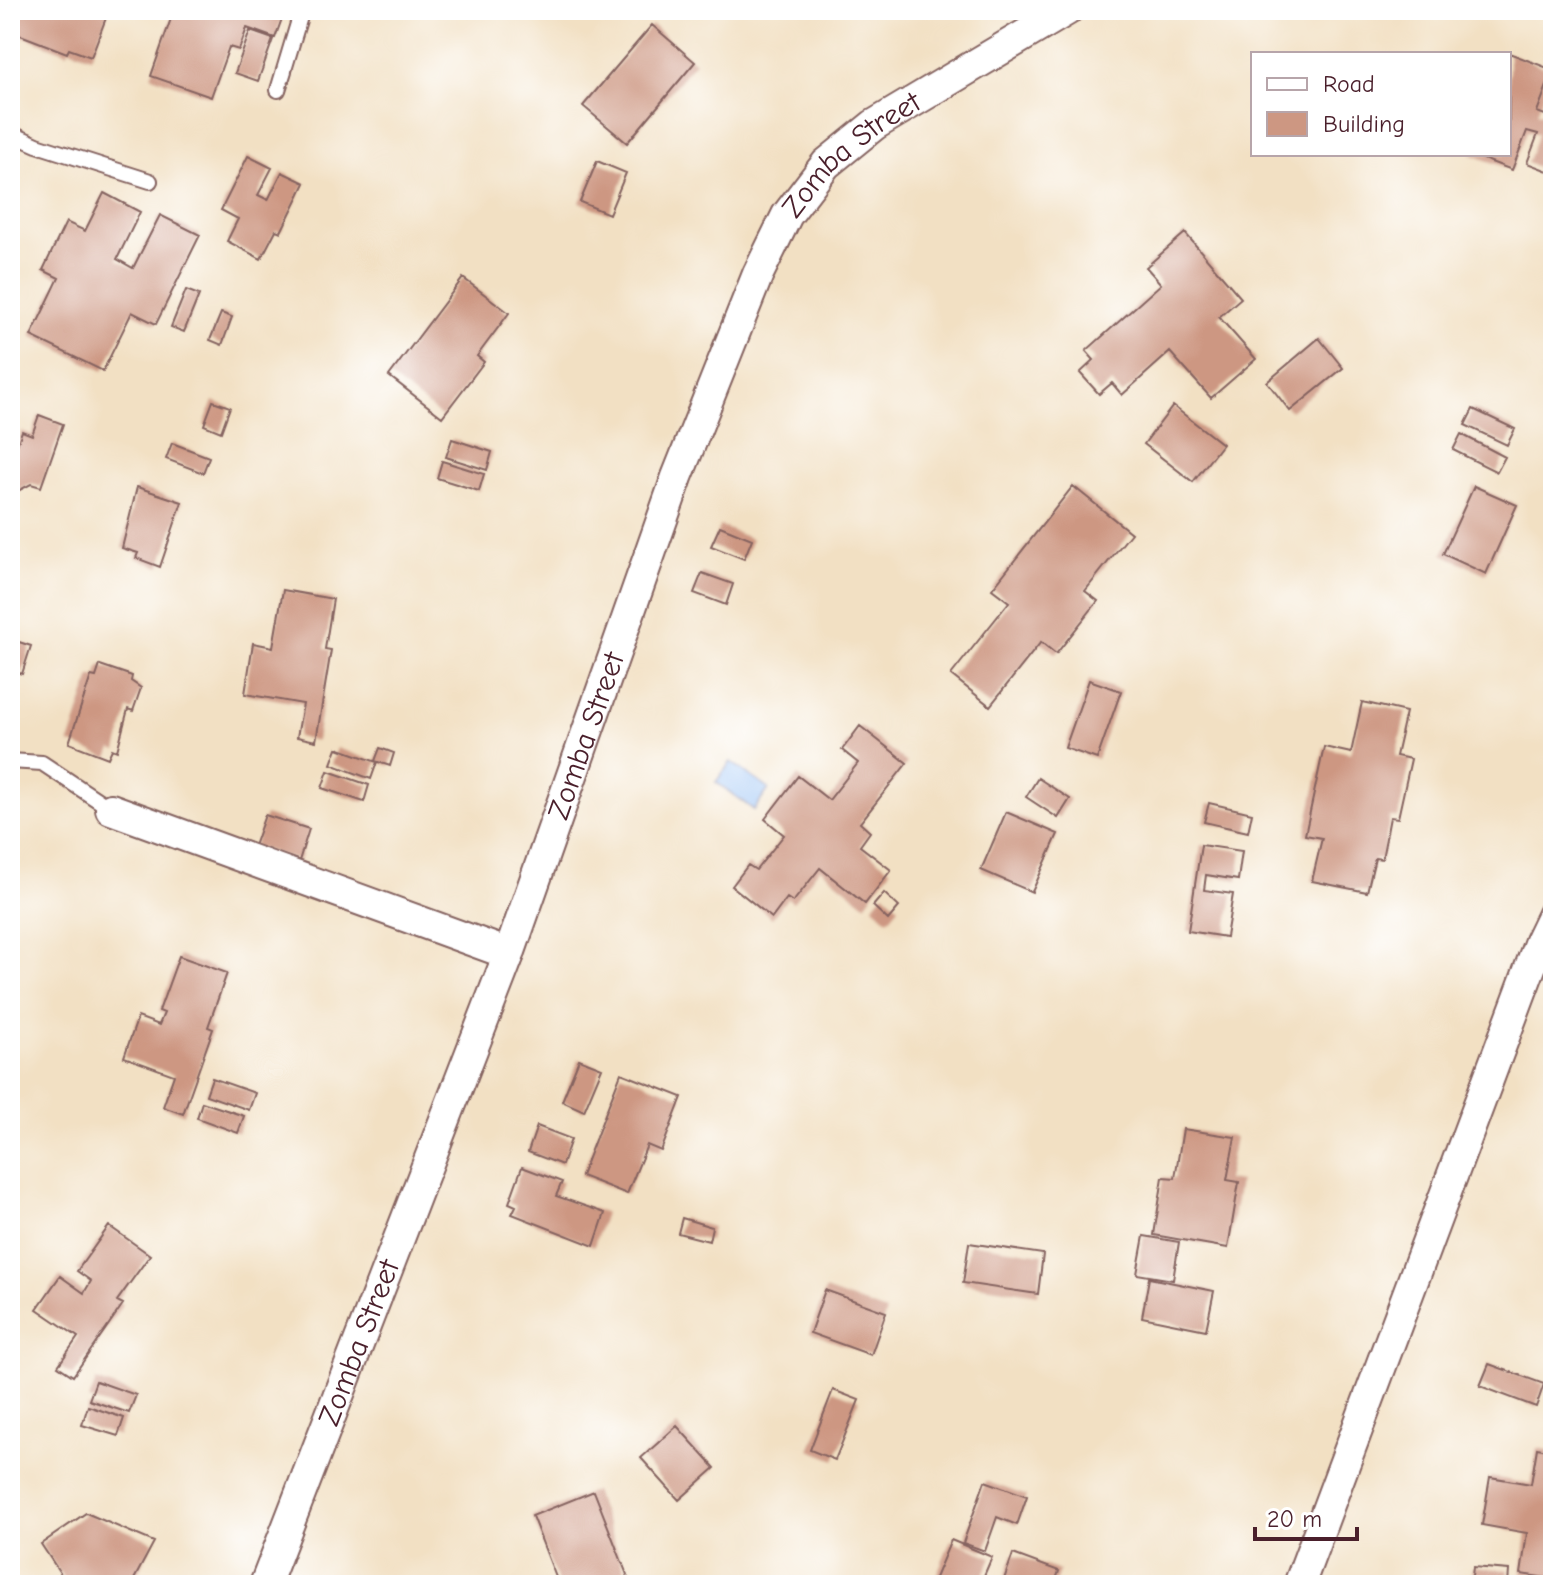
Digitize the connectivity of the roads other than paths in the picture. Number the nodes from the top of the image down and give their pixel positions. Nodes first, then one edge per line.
1 (302, 10) edge
2 (1067, 10) edge
3 (284, 71) dead end
4 (10, 133) edge
5 (150, 181) dead end
6 (10, 761) edge
7 (111, 809) joint
8 (1553, 914) edge
9 (509, 954) junction
10 (265, 1585) edge
11 (1299, 1585) edge

1 - 3 lane
2 - 9 street, Zomba Street
4 - 5 lane
6 - 7 lane
7 - 9 street
8 - 11 street
9 - 10 street, Zomba Street

